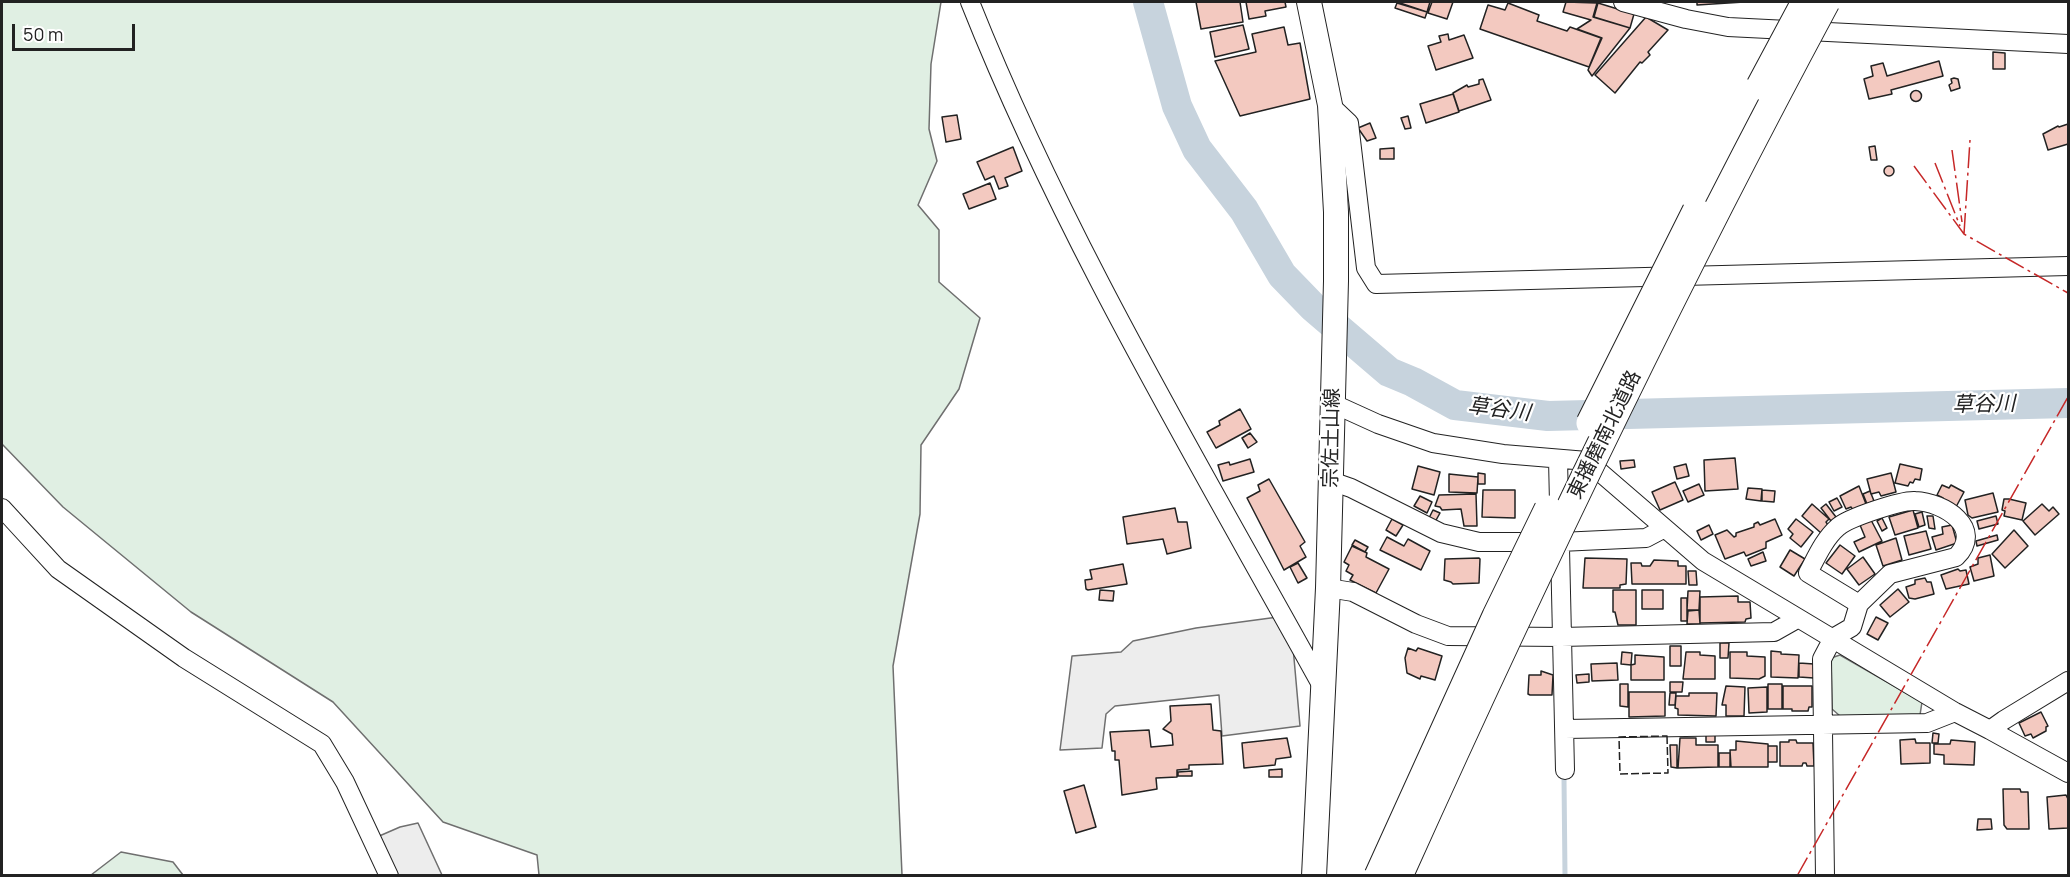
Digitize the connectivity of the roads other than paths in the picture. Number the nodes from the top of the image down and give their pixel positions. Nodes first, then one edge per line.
1 (970, 2) edge
2 (1309, 2) edge
3 (1623, 2) edge
4 (1805, 2) edge
5 (1826, 2) edge
6 (2068, 44) edge
7 (1330, 105) junction
8 (2068, 266) edge
9 (1334, 394) junction
10 (1558, 459) junction
11 (1331, 481) junction
12 (2, 508) edge
13 (1663, 529) junction
14 (1560, 542) junction
15 (1328, 588) junction
16 (1859, 604) junction
17 (1797, 619) junction
18 (1561, 637) junction
19 (1833, 638) junction
20 (2068, 681) edge
21 (1323, 688) junction
22 (1955, 712) junction
23 (1823, 725) junction
24 (1565, 729) junction
25 (1990, 730) junction
26 (1565, 770) dead end
27 (2068, 773) edge
28 (389, 876) edge
29 (1314, 876) edge
30 (1378, 876) edge
31 (1399, 876) edge
32 (1826, 876) edge

1 - 21 street
2 - 7 main road, 宗佐土山線
3 - 6 street
4 - 30 highway, 東播磨南北道路, bridge
5 - 31 highway, 東播磨南北道路, bridge
7 - 8 street
7 - 9 main road, 宗佐土山線
9 - 10 street
9 - 11 main road, 宗佐土山線
10 - 13 street
10 - 14 street
11 - 14 street
11 - 15 main road, 宗佐土山線
12 - 28 street
13 - 14 street
13 - 17 street
14 - 18 street
15 - 18 street
15 - 21 main road, 宗佐土山線
16 - 16 street
16 - 19 street
17 - 18 street
17 - 19 street
18 - 24 street
19 - 22 street
19 - 23 street
20 - 25 street
21 - 29 main road, 宗佐土山線
22 - 23 street
22 - 25 street
23 - 24 street
23 - 32 street
24 - 26 street
25 - 27 street

